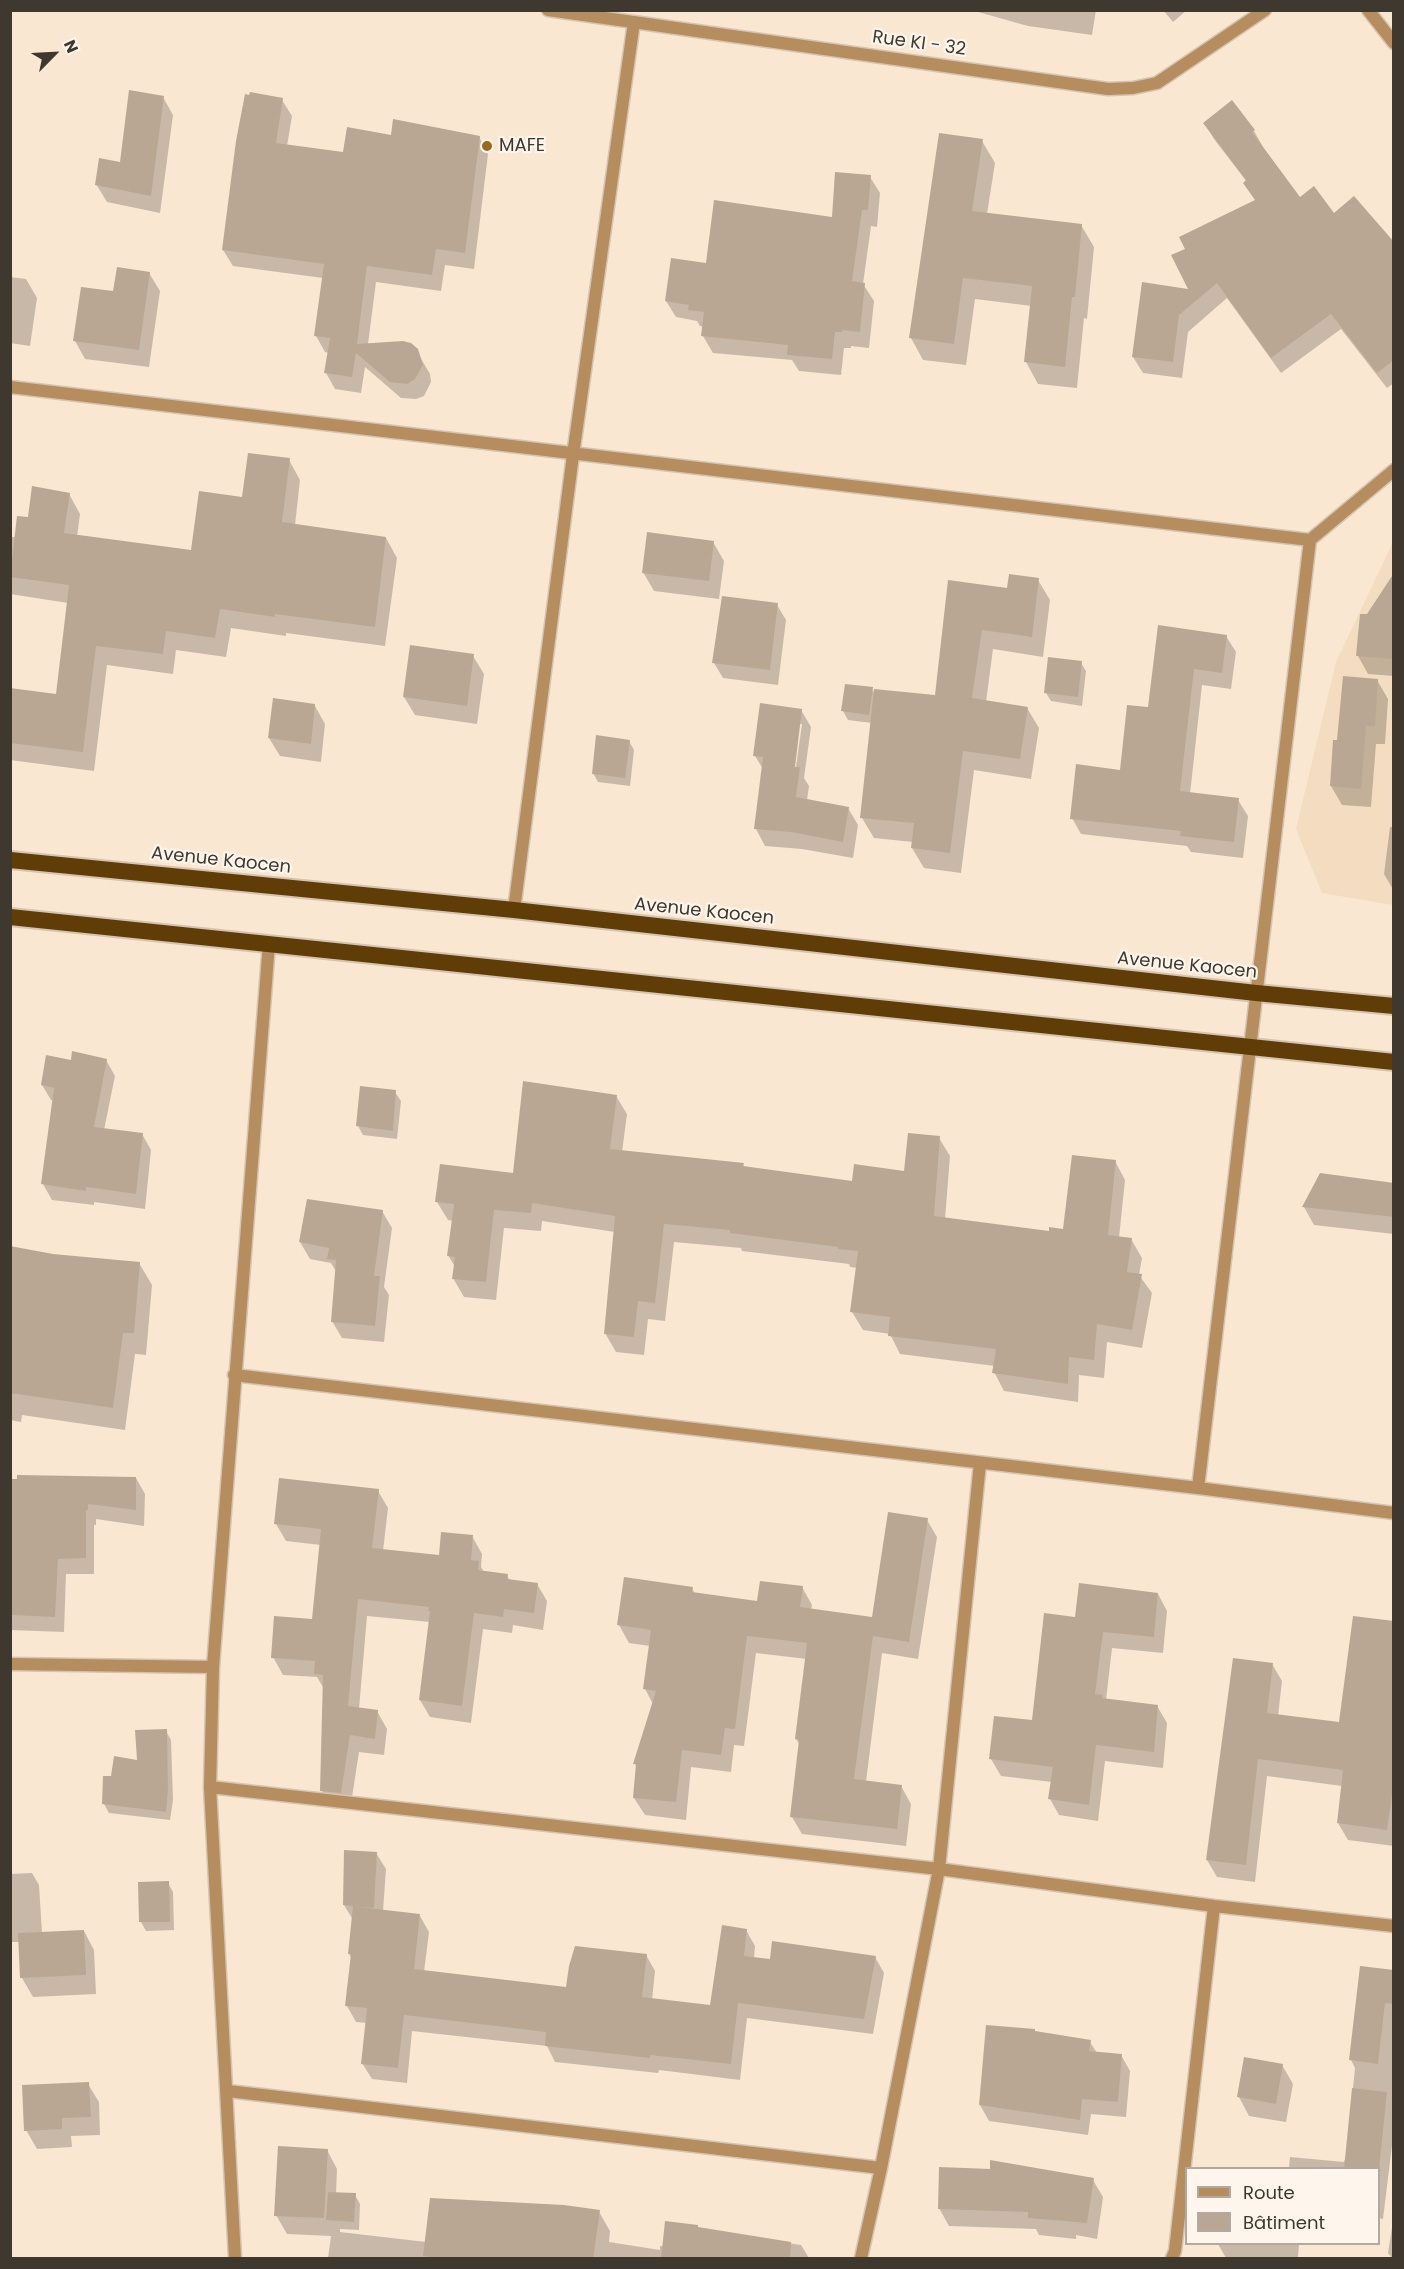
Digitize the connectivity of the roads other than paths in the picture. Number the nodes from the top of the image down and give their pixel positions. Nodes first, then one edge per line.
1 (548, 10) edge
2 (1265, 10) edge
3 (1368, 10) edge
4 (634, 22) junction
5 (1394, 43) edge
6 (10, 387) edge
7 (573, 455) junction
8 (1394, 470) edge
9 (1310, 540) junction
10 (10, 860) edge
11 (514, 910) junction
12 (10, 916) edge
13 (269, 943) junction
14 (1256, 993) junction
15 (1394, 1006) edge
16 (1249, 1047) junction
17 (1394, 1062) edge
18 (234, 1375) junction
19 (980, 1463) junction
20 (1198, 1488) junction
21 (1394, 1513) edge
22 (10, 1664) edge
23 (213, 1667) junction
24 (210, 1787) junction
25 (939, 1869) junction
26 (1214, 1906) junction
27 (1394, 1926) edge
28 (228, 2091) junction
29 (881, 2168) junction
30 (235, 2259) edge
31 (861, 2259) edge
32 (1172, 2259) edge

1 - 4 street, Rue KI - 32
2 - 4 street, Rue KI - 32
3 - 5 street
4 - 7 street
6 - 7 street
7 - 9 street
7 - 11 street
8 - 9 street
9 - 14 street
10 - 11 highway, Avenue Kaocen
11 - 14 highway, Avenue Kaocen
12 - 13 highway
13 - 16 highway
13 - 18 street
14 - 15 highway, Avenue Kaocen
14 - 16 street
16 - 17 highway
16 - 20 street
18 - 19 street
18 - 23 street
19 - 20 street
19 - 25 street
20 - 21 street
22 - 23 street
23 - 24 street
24 - 25 street
24 - 28 street
25 - 26 street
25 - 29 street
26 - 27 street
26 - 32 street
28 - 29 street
28 - 30 street
29 - 31 street

